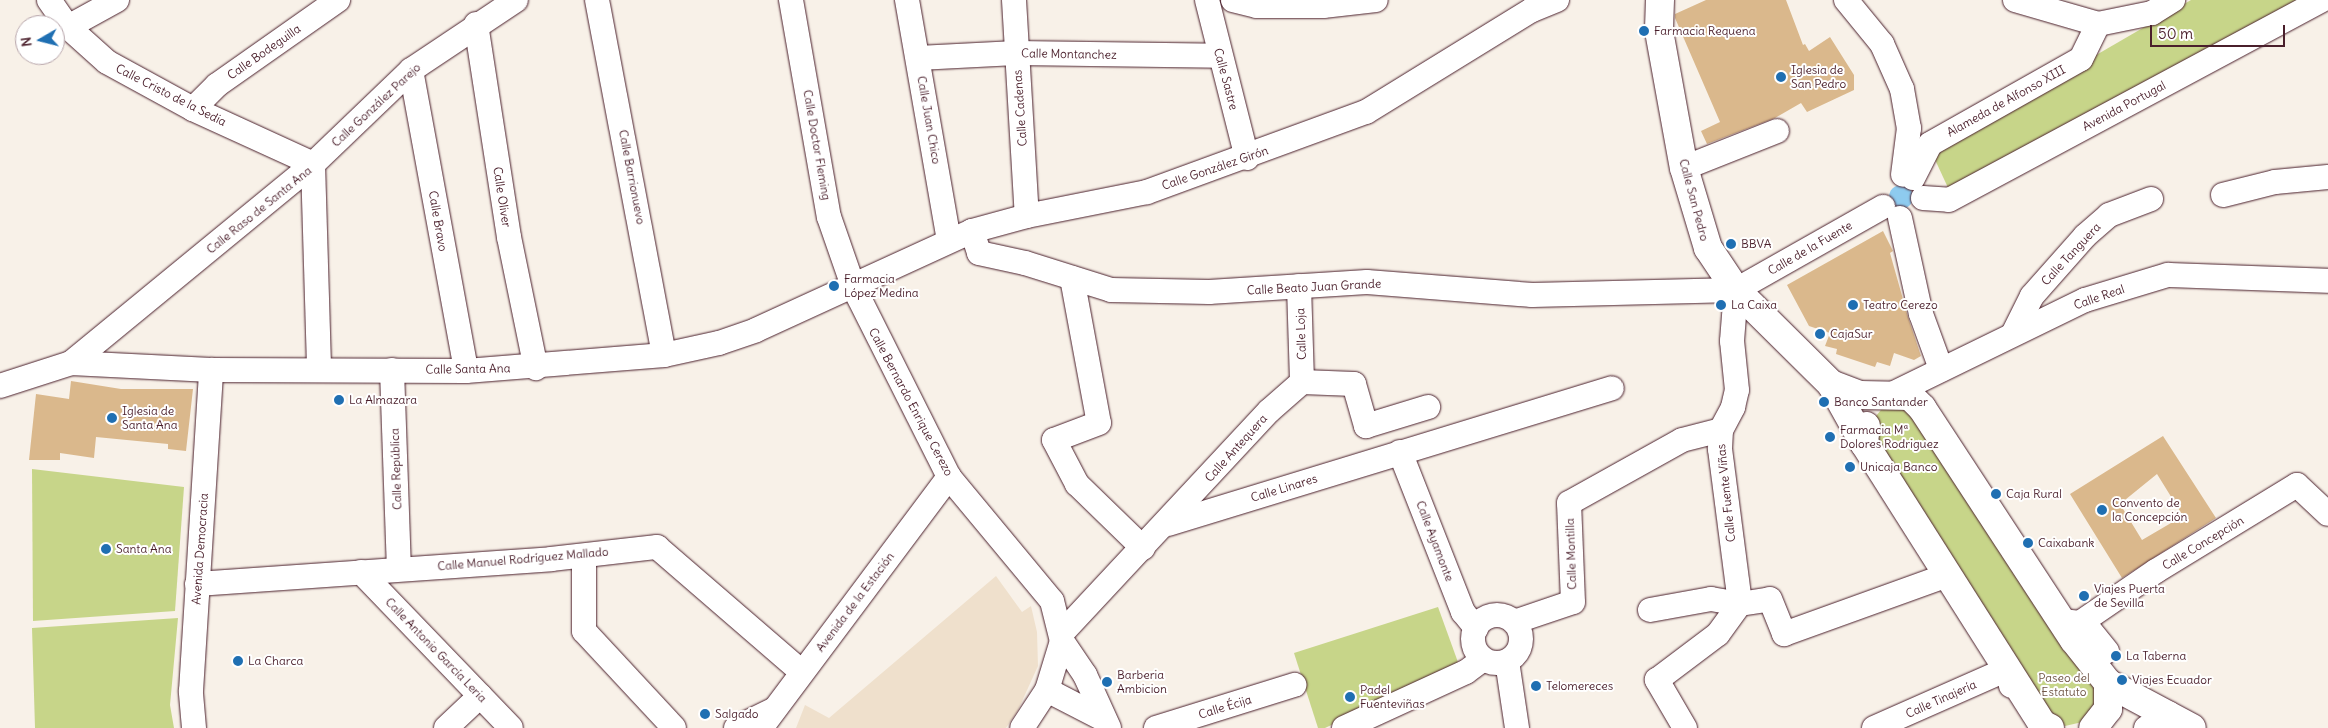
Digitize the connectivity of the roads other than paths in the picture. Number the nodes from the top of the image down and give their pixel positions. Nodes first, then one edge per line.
1 (49, 0) edge
2 (117, 0) edge
3 (338, 0) edge
4 (516, 0) edge
5 (597, 0) edge
6 (791, 0) edge
7 (907, 0) edge
8 (1014, 0) edge
9 (1207, 0) edge
10 (1233, 0) edge
11 (1376, 0) edge
12 (1557, 0) edge
13 (1660, 0) edge
14 (1846, 0) edge
15 (2016, 0) edge
16 (2173, 0) edge
17 (2322, 0) edge
18 (1537, 5) edge
19 (476, 24) junction
20 (2098, 24) junction
21 (68, 27) junction
22 (1016, 54) junction
23 (1220, 56) junction
24 (918, 58) junction
25 (411, 70) junction
26 (194, 109) junction
27 (1777, 131) dead end
28 (1247, 158) junction
29 (313, 164) junction
30 (1684, 168) junction
31 (2328, 178) edge
32 (1913, 184) junction
33 (2223, 195) dead end
34 (2151, 199) dead end
35 (1892, 212) junction
36 (1027, 216) junction
37 (972, 231) junction
38 (949, 240) junction
39 (1072, 278) junction
40 (2328, 281) edge
41 (853, 286) junction
42 (1299, 286) junction
43 (1736, 290) junction
44 (117, 325) junction
45 (2013, 334) junction
46 (664, 355) junction
47 (71, 363) junction
48 (130, 365) junction
49 (319, 368) junction
50 (536, 368) junction
51 (1941, 369) junction
52 (211, 370) junction
53 (392, 370) junction
54 (466, 371) junction
55 (1302, 382) junction
56 (1831, 384) junction
57 (0, 386) edge
58 (1612, 388) dead end
59 (1888, 396) junction
60 (1428, 407) dead end
61 (1721, 430) junction
62 (1864, 444) junction
63 (1400, 452) junction
64 (949, 477) junction
65 (1569, 503) joint
66 (2328, 514) edge
67 (1167, 524) junction
68 (1144, 548) junction
69 (584, 556) junction
70 (400, 569) junction
71 (361, 572) junction
72 (1948, 576) junction
73 (198, 584) junction
74 (1740, 604) junction
75 (1650, 610) dead end
76 (1514, 622) junction
77 (2072, 622) junction
78 (1476, 628) junction
79 (1062, 638) junction
80 (2107, 651) dead end
81 (1483, 659) junction
82 (1507, 661) junction
83 (2008, 669) junction
84 (802, 672) junction
85 (1294, 686) dead end
86 (1047, 690) junction
87 (480, 696) junction
88 (2103, 707) edge
89 (775, 709) junction
90 (2023, 711) dead end
91 (2169, 713) junction
92 (1107, 724) edge
93 (1350, 727) edge
94 (194, 728) edge
95 (446, 728) edge
96 (511, 728) edge
97 (674, 728) edge
98 (736, 728) edge
99 (761, 728) edge
100 (1022, 728) edge
101 (1156, 728) edge
102 (1516, 728) edge
103 (1685, 728) edge
104 (1874, 728) edge
105 (2050, 728) edge
106 (2146, 728) edge
107 (2192, 728) edge

1 - 21 street, Calle Cristo de la Sedia
2 - 21 street
3 - 26 street, Calle Bodeguilla
4 - 19 street, Calle González Parejo
5 - 46 street, Calle Barrionuevo
6 - 41 street, Calle Doctor Fleming
7 - 24 street, Calle Juan Chico
8 - 22 street, Calle Cadenas
9 - 23 street, Calle Sastre
10 - 11 street
12 - 18 street, Calle González Girón
13 - 30 main road, Calle San Pedro
14 - 32 street
15 - 20 street
16 - 20 street
17 - 32 street, Avenida Portugal
18 - 28 street, Calle González Girón
19 - 25 street, Calle González Parejo
19 - 50 street, Calle Oliver
20 - 32 street, Alameda de Alfonso XIII
21 - 26 street, Calle Cristo de la Sedia
22 - 23 street, Calle Montanchez
22 - 24 street, Calle Montanchez
22 - 36 street, Calle Cadenas
23 - 28 street, Calle Sastre
24 - 38 street, Calle Juan Chico
25 - 29 street, Calle González Parejo
25 - 54 street, Calle Bravo
26 - 29 street, Calle Cristo de la Sedia
27 - 30 street
28 - 36 street, Calle González Girón
29 - 44 street, Calle Raso de Santa Ana
29 - 49 street, Calle Raso de Santa Ana
30 - 43 main road, Calle San Pedro
31 - 33 street
32 - 35 street, Alameda de Alfonso XIII
32 - 35 street
34 - 45 street, Calle Tanguera
35 - 43 street, Calle de la Fuente
35 - 51 street
36 - 37 street, Calle González Girón
37 - 38 street, Calle González Girón
37 - 39 street, Calle Beato Juan Grande
38 - 41 street, Calle González Girón
39 - 42 street, Calle Beato Juan Grande
39 - 68 street
40 - 45 street, Calle Real
41 - 46 street, Calle Santa Ana
41 - 64 street, Calle Bernardo Enrique Cerezo
42 - 43 street, Calle Beato Juan Grande
42 - 55 street, Calle Loja
43 - 56 main road, Calle San Pedro
43 - 61 street
44 - 47 street, Calle Raso de Santa Ana
44 - 48 street
45 - 51 street, Calle Real
46 - 50 street, Calle Santa Ana
47 - 48 street, Calle Santa Ana
47 - 57 street
48 - 52 street, Calle Santa Ana
49 - 52 street, Calle Santa Ana
49 - 53 street, Calle Santa Ana
50 - 54 street, Calle Santa Ana
51 - 59 street, Calle Real
52 - 73 street, Avenida Democracia
53 - 54 street, Calle Santa Ana
53 - 70 street, Calle República
55 - 60 street
55 - 67 street, Calle Antequera
56 - 59 main road
56 - 62 main road
58 - 63 street, Calle Linares
59 - 62 main road
59 - 77 main road
61 - 65 street, Calle Fuente Viñas
61 - 74 street, Calle Fuente Viñas
62 - 72 main road
63 - 67 street, Calle Linares
63 - 78 street, Calle Ayamonte
64 - 79 street, Calle Bernardo Enrique Cerezo
64 - 84 street, Avenida de la Estación
65 - 76 street, Calle Montilla
66 - 77 street, Calle Concepción
67 - 68 street, Calle Antequera
68 - 79 street, Calle Antequera
69 - 70 street, Calle Manuel Rodríguez Mallado
69 - 84 street, Calle Manuel Rodríguez Mallado
69 - 97 street
70 - 71 street, Calle Manuel Rodríguez Mallado
71 - 73 street, Calle Manuel Rodríguez Mallado
71 - 87 street, Calle Antonio García Leria
72 - 74 street
72 - 83 main road
73 - 94 street, Avenida Democracia
74 - 75 street
74 - 103 street
76 - 78 street
76 - 82 street
77 - 80 street
77 - 88 main road
78 - 81 street
79 - 86 street
79 - 92 street
81 - 82 street
81 - 93 street
82 - 102 street
83 - 90 street
83 - 104 street, Calle Tinajería
83 - 105 main road
84 - 89 street, Avenida de la Estación
85 - 101 street, Calle Écija
86 - 92 street
86 - 100 street
87 - 95 street
87 - 96 street, Calle Antonio García Leria
88 - 91 main road
89 - 98 street
89 - 99 street, Avenida de la Estación
91 - 106 street
91 - 107 main road

